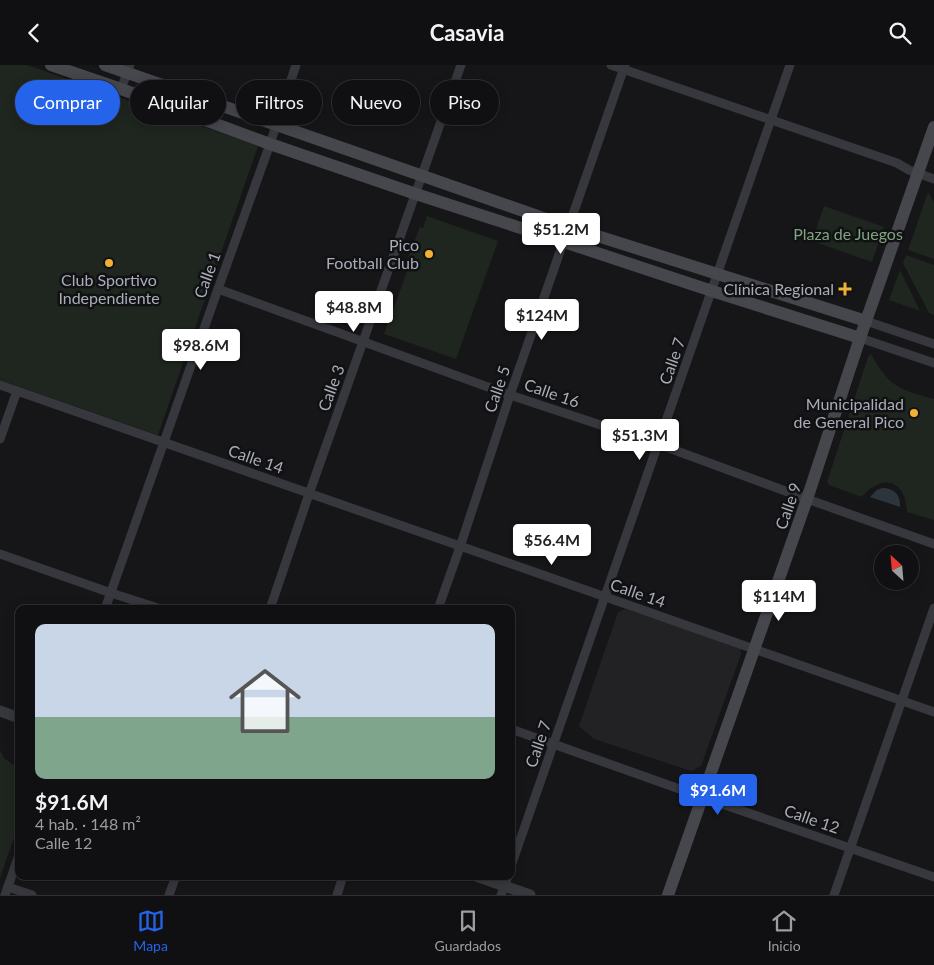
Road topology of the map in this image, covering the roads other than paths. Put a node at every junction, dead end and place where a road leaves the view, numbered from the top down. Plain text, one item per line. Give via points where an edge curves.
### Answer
1 (51, 65) edge
2 (105, 65) edge
3 (296, 65) edge
4 (462, 65) edge
5 (611, 65) edge
6 (790, 65) edge
7 (624, 67) edge
8 (129, 69) edge
9 (291, 80) edge
10 (121, 89) junction
11 (236, 110) edge
12 (771, 120) junction
13 (276, 125) joint
14 (934, 127) edge
15 (270, 144) junction
16 (918, 173) junction
17 (423, 176) junction
18 (934, 179) edge
19 (416, 194) junction
20 (569, 227) junction
21 (564, 242) junction
22 (718, 274) junction
23 (218, 289) junction
24 (712, 291) junction
25 (866, 321) junction
26 (860, 338) junction
27 (364, 341) junction
28 (934, 345) edge
29 (934, 363) edge
30 (0, 385) edge
31 (16, 391) junction
32 (510, 395) junction
33 (0, 439) edge
34 (163, 443) junction
35 (658, 444) junction
36 (309, 494) junction
37 (808, 499) junction
38 (934, 544) edge
39 (460, 547) junction
40 (0, 555) edge
41 (110, 593) junction
42 (605, 597) junction
43 (106, 605) edge
44 (148, 605) edge
45 (271, 605) edge
46 (439, 605) edge
47 (934, 609) edge
48 (754, 649) junction
49 (902, 701) junction
50 (0, 711) edge
51 (934, 712) edge
52 (15, 717) edge
53 (515, 730) edge
54 (554, 744) junction
55 (702, 797) junction
56 (850, 848) junction
57 (515, 855) edge
58 (15, 866) edge
59 (934, 877) edge
60 (175, 880) edge
61 (342, 880) edge
62 (487, 880) edge
63 (504, 886) edge
64 (6, 891) edge
65 (32, 895) edge
66 (169, 895) edge
67 (337, 895) edge
68 (530, 895) edge
69 (668, 895) edge
70 (834, 895) edge

1 - 10 main road
2 - 8 main road
3 - 9 street, Calle 1
4 - 17 street, Calle 3
5 - 7 street
6 - 12 street, Calle 7
7 - 12 street
7 - 20 street, Calle 5
8 - 10 street
8 - 11 main road
10 - 15 main road
12 - 16 street
12 - 22 street, Calle 7
13 - 15 street, Calle 1
13 - 17 main road
14 - 16 main road, Calle 9
15 - 19 main road
15 - 23 street, Calle 1
16 - 18 street
16 - 25 main road, Calle 9
17 - 19 street, Calle 3
17 - 20 main road
19 - 21 main road
19 - 27 street, Calle 3
20 - 21 street, Calle 5
20 - 22 main road
21 - 24 main road
21 - 32 street, Calle 5
22 - 24 street, Calle 7
22 - 25 main road
23 - 27 street, Calle 16
23 - 34 street, Calle 1
24 - 26 main road
24 - 35 street, Calle 7
25 - 26 main road, Calle 9
25 - 28 street
26 - 29 street
26 - 37 main road, Calle 9
27 - 32 street, Calle 16
27 - 36 street, Calle 3
30 - 31 street, Calle 14
31 - 33 street
31 - 34 street, Calle 14
32 - 35 street, Calle 16
32 - 39 street, Calle 5
34 - 36 street, Calle 14
34 - 41 street, Calle 1
35 - 37 street, Calle 16
35 - 42 street, Calle 7
36 - 39 street, Calle 14
36 - 45 street, Calle 3
37 - 38 street, Calle 16
37 - 48 main road, Calle 9
39 - 42 street, Calle 14
39 - 46 street, Calle 5
40 - 41 street
41 - 43 street, Calle 1
41 - 44 street
42 - 48 street, Calle 14
42 - 54 street, Calle 7
47 - 49 street
48 - 49 street, Calle 14
48 - 55 main road, Calle 9
49 - 51 street, Calle 14
49 - 56 street
50 - 52 street
53 - 54 street, Calle 12
54 - 55 street, Calle 12
54 - 57 street, Calle 7
55 - 56 street, Calle 12
55 - 69 main road, Calle 9
56 - 59 street, Calle 12
56 - 70 street
58 - 64 street
60 - 66 street
61 - 67 street
62 - 63 street
63 - 68 street
64 - 65 street

